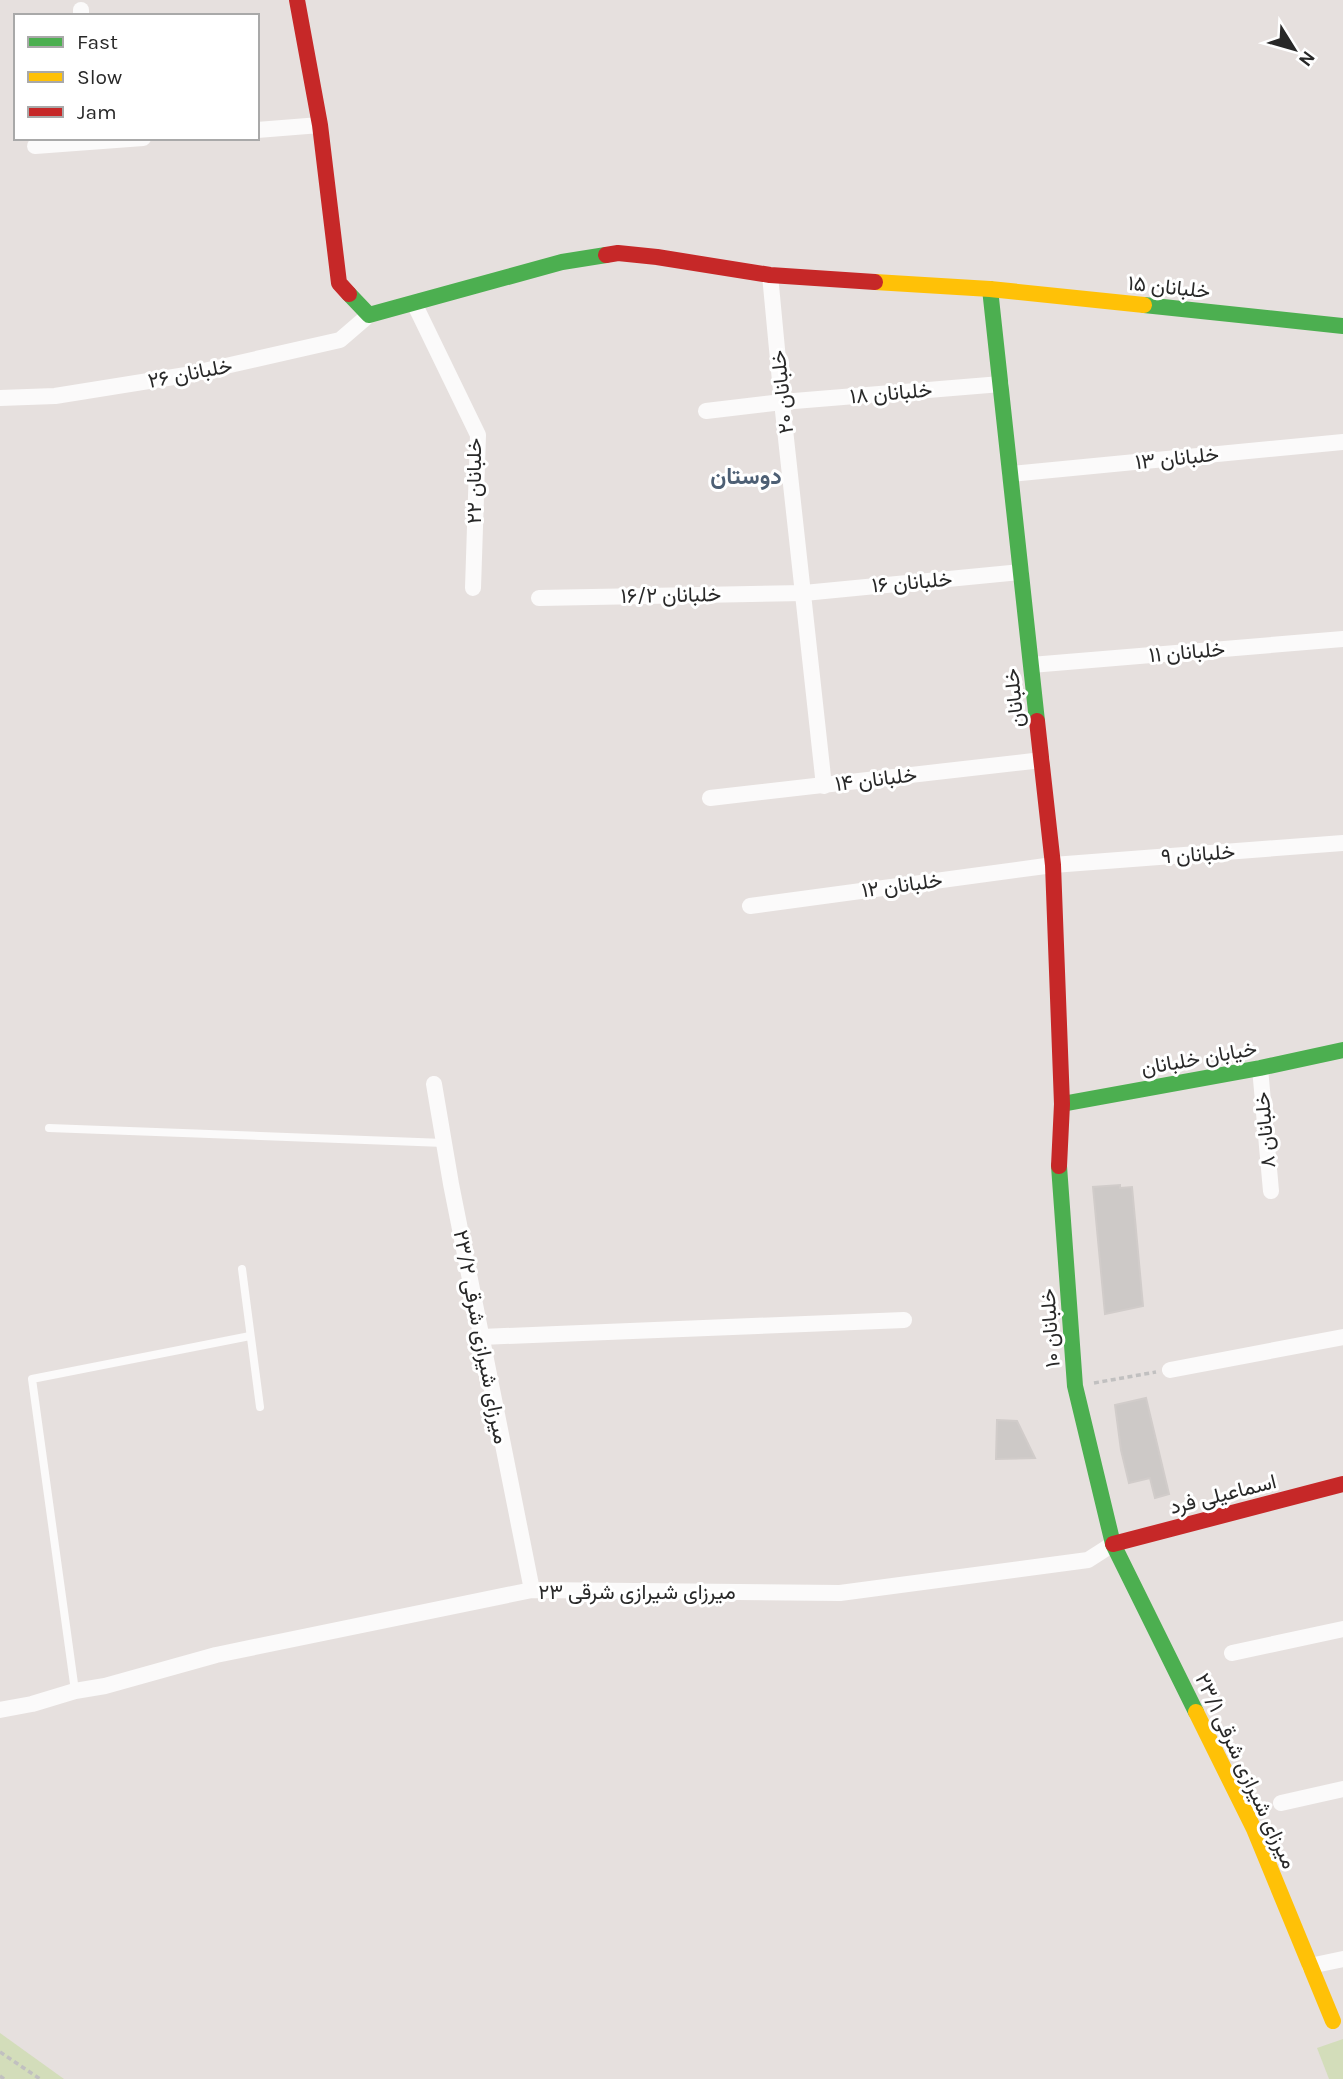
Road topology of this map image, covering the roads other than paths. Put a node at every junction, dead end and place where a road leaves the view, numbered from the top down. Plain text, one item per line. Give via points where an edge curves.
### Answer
1 (298, 0) edge
2 (320, 125) junction
3 (259, 130) edge
4 (92, 140) edge
5 (35, 146) dead end
6 (770, 275) junction
7 (990, 289) junction
8 (414, 303) junction
9 (369, 314) junction
10 (1343, 326) edge
11 (1001, 384) junction
12 (0, 398) edge
13 (782, 402) junction
14 (706, 411) dead end
15 (1343, 442) edge
16 (1010, 474) junction
17 (1021, 572) junction
18 (473, 588) dead end
19 (804, 593) junction
20 (539, 598) dead end
21 (1343, 639) edge
22 (1031, 665) junction
23 (1042, 760) junction
24 (824, 786) junction
25 (710, 798) dead end
26 (1343, 844) edge
27 (1053, 865) junction
28 (750, 906) dead end
29 (1343, 1050) edge
30 (1260, 1068) junction
31 (434, 1084) dead end
32 (1062, 1104) junction
33 (49, 1128) dead end
34 (444, 1143) junction
35 (1271, 1191) dead end
36 (242, 1269) dead end
37 (904, 1320) dead end
38 (250, 1336) junction
39 (481, 1337) junction
40 (1343, 1338) edge
41 (1170, 1370) road end
42 (260, 1407) dead end
43 (1343, 1484) edge
44 (1113, 1544) junction
45 (532, 1590) junction
46 (1343, 1629) edge
47 (1232, 1653) dead end
48 (75, 1691) junction
49 (0, 1710) edge
50 (1343, 1789) edge
51 (1281, 1803) dead end
52 (1343, 1959) edge
53 (1310, 1966) junction
54 (1333, 2021) dead end

1 - 2 street
2 - 3 street
2 - 9 street via 339,283
4 - 5 street
6 - 7 street, ۱۵ خلبانان
6 - 8 street, ۱۵ خلبانان via 618,253 562,262
6 - 13 street, ۲۰ خلبانان
7 - 10 street, ۱۵ خلبانان
7 - 11 street, خلبانان
8 - 9 street, ۱۵ خلبانان
8 - 18 street, ۲۲ خلبانان via 478,435
9 - 12 street, ۲۶ خلبانان via 340,340 186,375 55,396
11 - 13 street, ۱۸ خلبانان
11 - 16 street, خلبانان
13 - 14 street, ۱۸ خلبانان
13 - 19 street, ۲۰ خلبانان
15 - 16 street, ۱۳ خلبانان
16 - 17 street, خلبانان
17 - 19 street, ۱۶ خلبانان
17 - 22 street, خلبانان
19 - 20 street, ۱۶/۲ خلبانان
19 - 24 street, ۲۰ خلبانان
21 - 22 street, ۱۱ خلبانان
22 - 23 street, خلبانان
23 - 24 street, ۱۴ خلبانان
23 - 27 street, خلبانان
24 - 25 street, ۱۴ خلبانان
26 - 27 street, ۹ خلبانان
27 - 28 street, ۱۲ خلبانان
27 - 32 street, خلبانان
29 - 30 street, خیابان خلبانان
30 - 32 street, خیابان خلبانان
30 - 35 street, ۸ خلبانان
31 - 34 street, ۲۳/۲ میرزای شیرازی شرقی
32 - 44 street, ۱۰ خلبانان via 1058,1157 1075,1386
33 - 34 lane
34 - 39 street, ۲۳/۲ میرزای شیرازی شرقی
36 - 38 lane
37 - 39 street
38 - 42 lane
38 - 48 lane via 32,1379
39 - 45 street, ۲۳/۲ میرزای شیرازی شرقی
40 - 41 street
43 - 44 street, اسماعیلی فرد
44 - 45 street, ۲۳ میرزای شیرازی شرقی via 1088,1560 841,1593
44 - 53 street, ۲۳/۱ میرزای شیرازی شرقی via 1254,1829
45 - 48 street, ۲۳ میرزای شیرازی شرقی via 216,1655
46 - 47 street
48 - 49 street, ۲۳ میرزای شیرازی شرقی
50 - 51 street
52 - 53 street
53 - 54 street, ۲۳/۱ میرزای شیرازی شرقی

